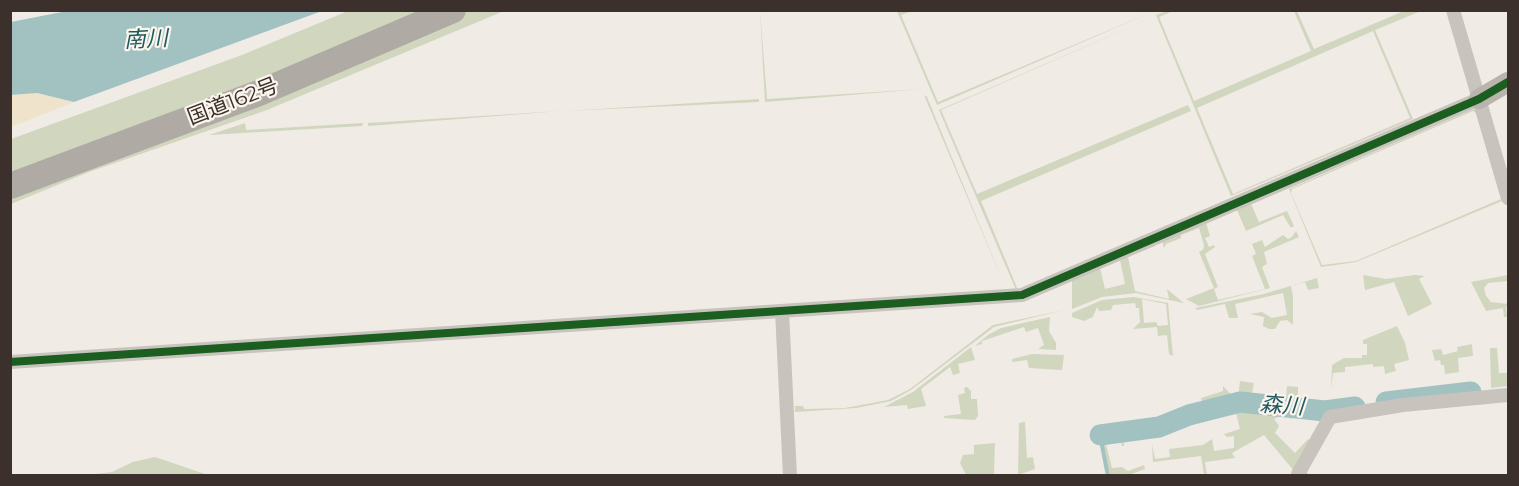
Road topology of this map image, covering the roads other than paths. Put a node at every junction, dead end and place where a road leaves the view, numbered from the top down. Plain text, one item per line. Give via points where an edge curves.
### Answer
1 (453, 10) edge
2 (1453, 10) edge
3 (1509, 82) edge
4 (1479, 99) junction
5 (10, 186) edge
6 (1509, 198) edge
7 (782, 311) junction
8 (10, 362) edge
9 (1509, 395) edge
10 (790, 476) edge
11 (1301, 476) edge

1 - 5 highway, 国道162号 via 259,93
2 - 4 street
3 - 4 street
4 - 6 street
4 - 7 street via 1022,296
7 - 8 street
7 - 10 street
9 - 11 street via 1487,393 1330,417 1298,474

